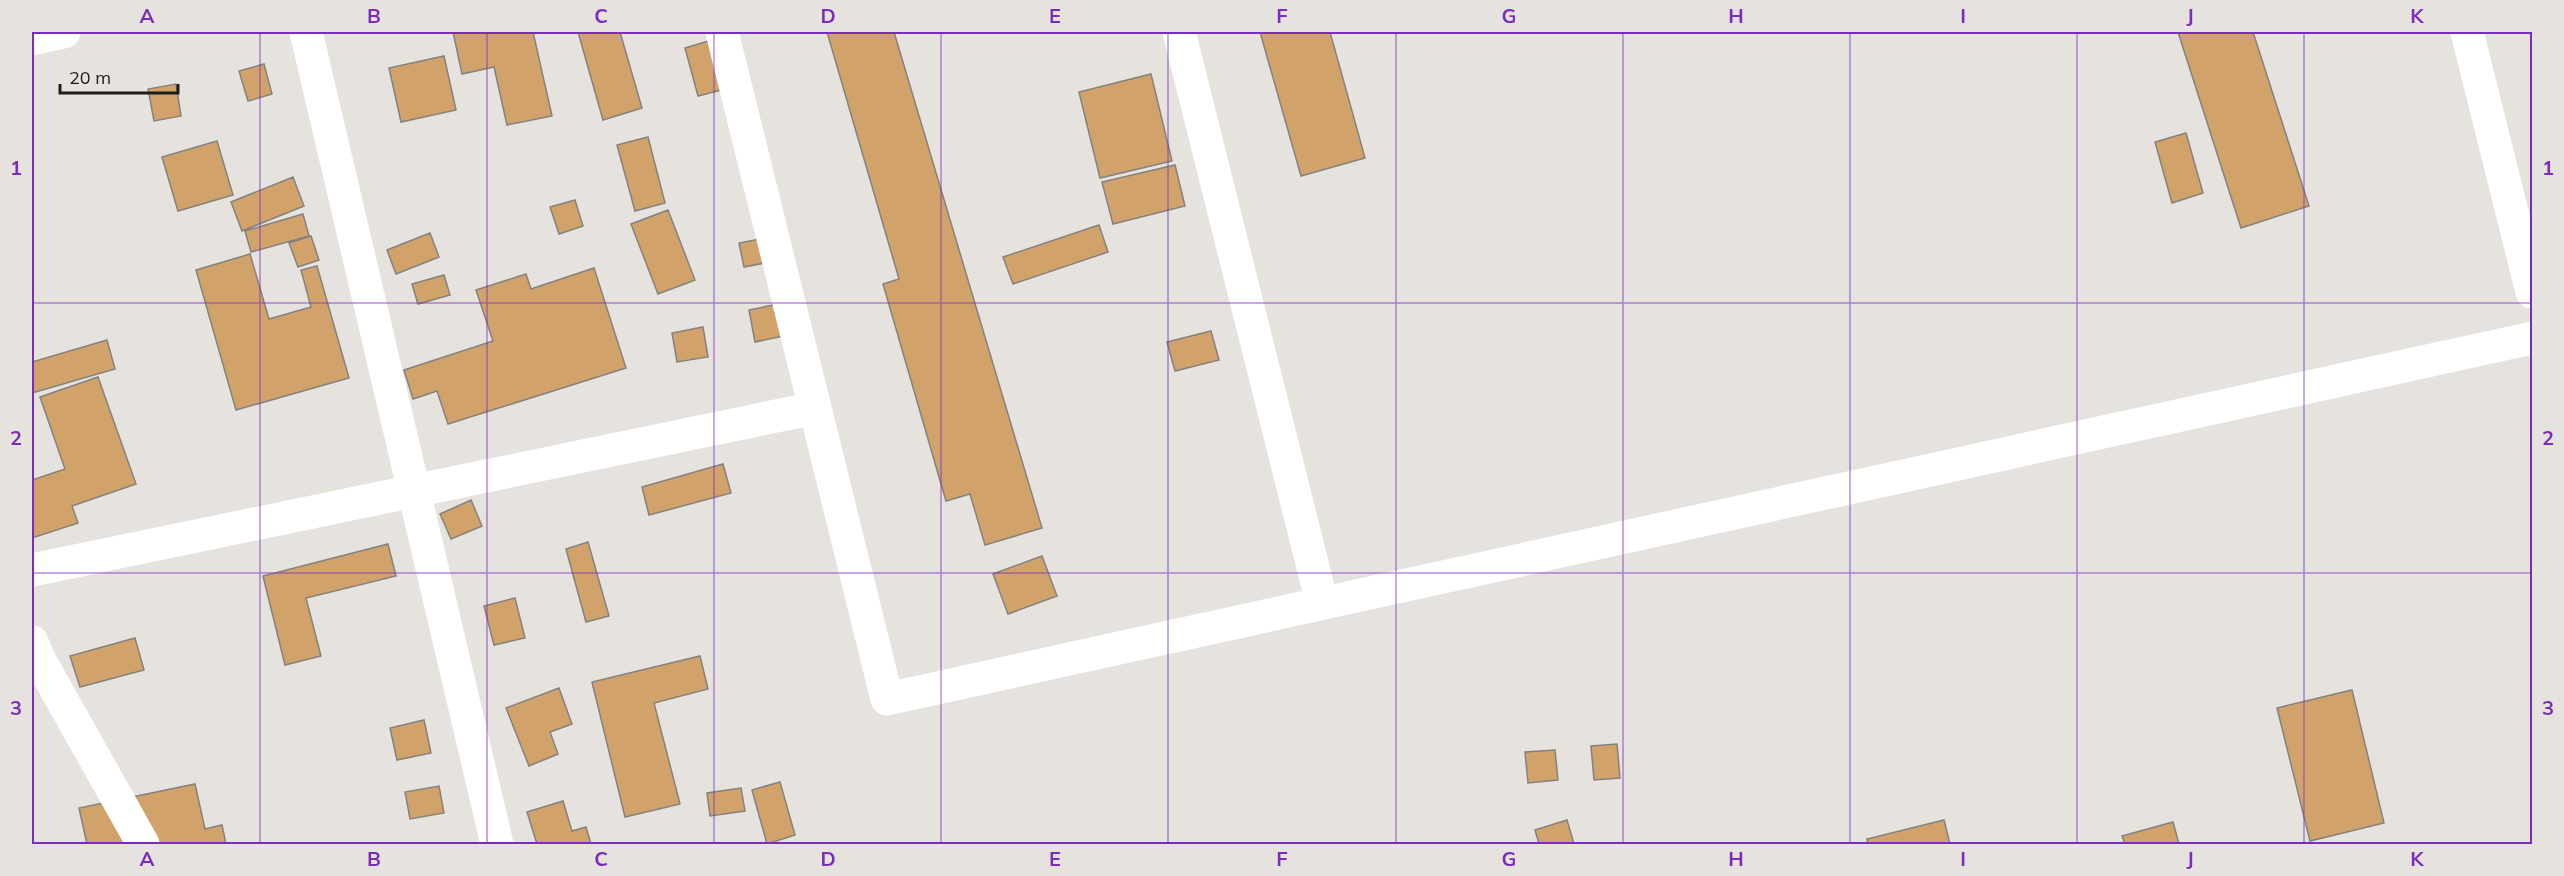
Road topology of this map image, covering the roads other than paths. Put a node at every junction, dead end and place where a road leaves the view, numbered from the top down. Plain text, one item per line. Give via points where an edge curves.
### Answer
1 (64, 32) edge
2 (306, 32) edge
3 (722, 32) edge
4 (1179, 32) edge
5 (2467, 32) edge
6 (32, 39) edge
7 (2532, 292) edge
8 (2532, 338) edge
9 (815, 408) junction
10 (414, 491) junction
11 (32, 570) edge
12 (1323, 603) junction
13 (32, 642) edge
14 (143, 844) edge
15 (497, 844) edge

1 - 6 street
2 - 10 street
3 - 9 street
4 - 12 street
5 - 7 street
8 - 12 street
9 - 10 street
9 - 12 street via 887,699
10 - 11 street
10 - 15 street
13 - 14 street

